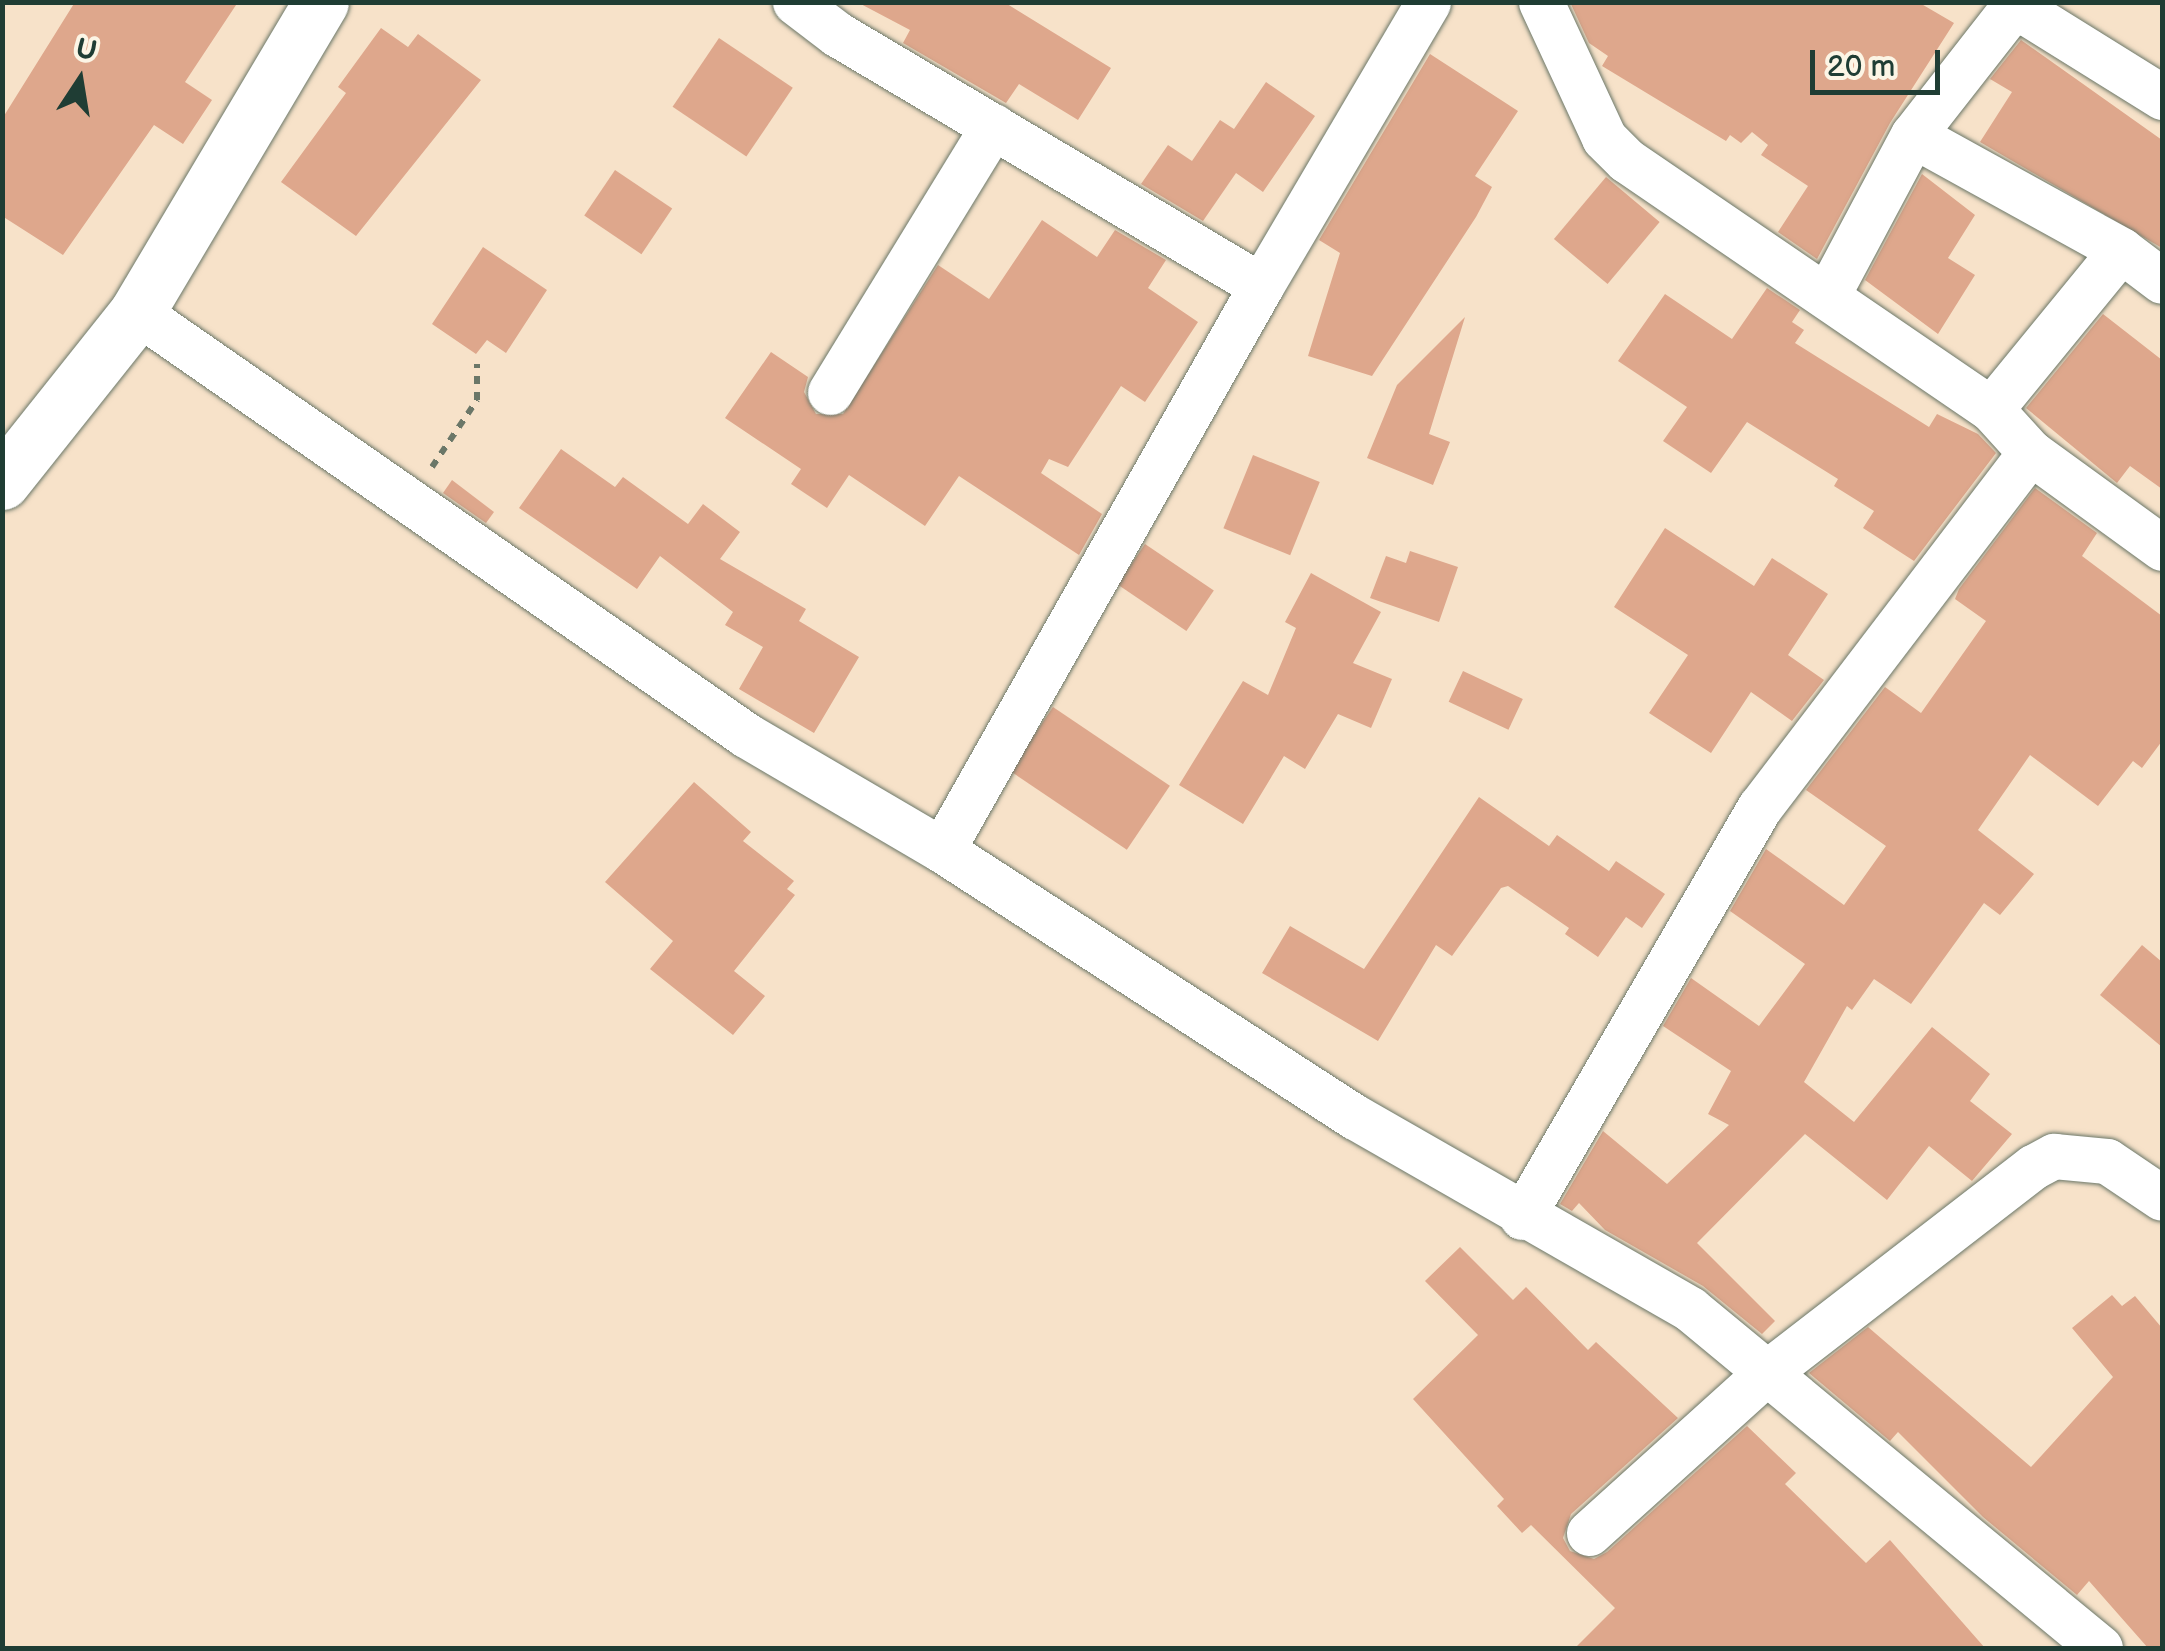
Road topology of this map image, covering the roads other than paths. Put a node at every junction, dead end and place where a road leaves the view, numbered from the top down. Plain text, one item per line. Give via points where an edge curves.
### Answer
1 (321, 2) edge
2 (795, 2) edge
3 (1428, 2) edge
4 (1541, 2) edge
5 (849, 18) edge
6 (2162, 97) edge
7 (992, 126) junction
8 (1913, 134) junction
9 (2121, 250) junction
10 (2162, 281) edge
11 (1262, 286) junction
12 (1828, 294) junction
13 (136, 312) junction
14 (830, 392) dead end
15 (1991, 408) junction
16 (2030, 452) junction
17 (2, 482) edge
18 (2162, 548) edge
19 (942, 850) junction
20 (2162, 1198) edge
21 (1522, 1217) junction
22 (1765, 1374) junction
23 (1589, 1533) dead end
24 (2100, 1648) edge

1 - 13 street
2 - 5 street
3 - 11 street
4 - 12 street via 1604,138 1626,160
5 - 7 street
6 - 8 street via 2027,13 2010,11
7 - 11 street
7 - 14 street
8 - 9 street
8 - 12 street
9 - 10 street
9 - 15 street
11 - 19 street
12 - 15 street
13 - 17 street
13 - 19 street via 746,735
15 - 16 street
16 - 18 street
16 - 21 street via 1760,807
19 - 21 street
20 - 22 street via 2108,1160 2054,1156
21 - 22 street via 1690,1309
22 - 23 street
22 - 24 street

